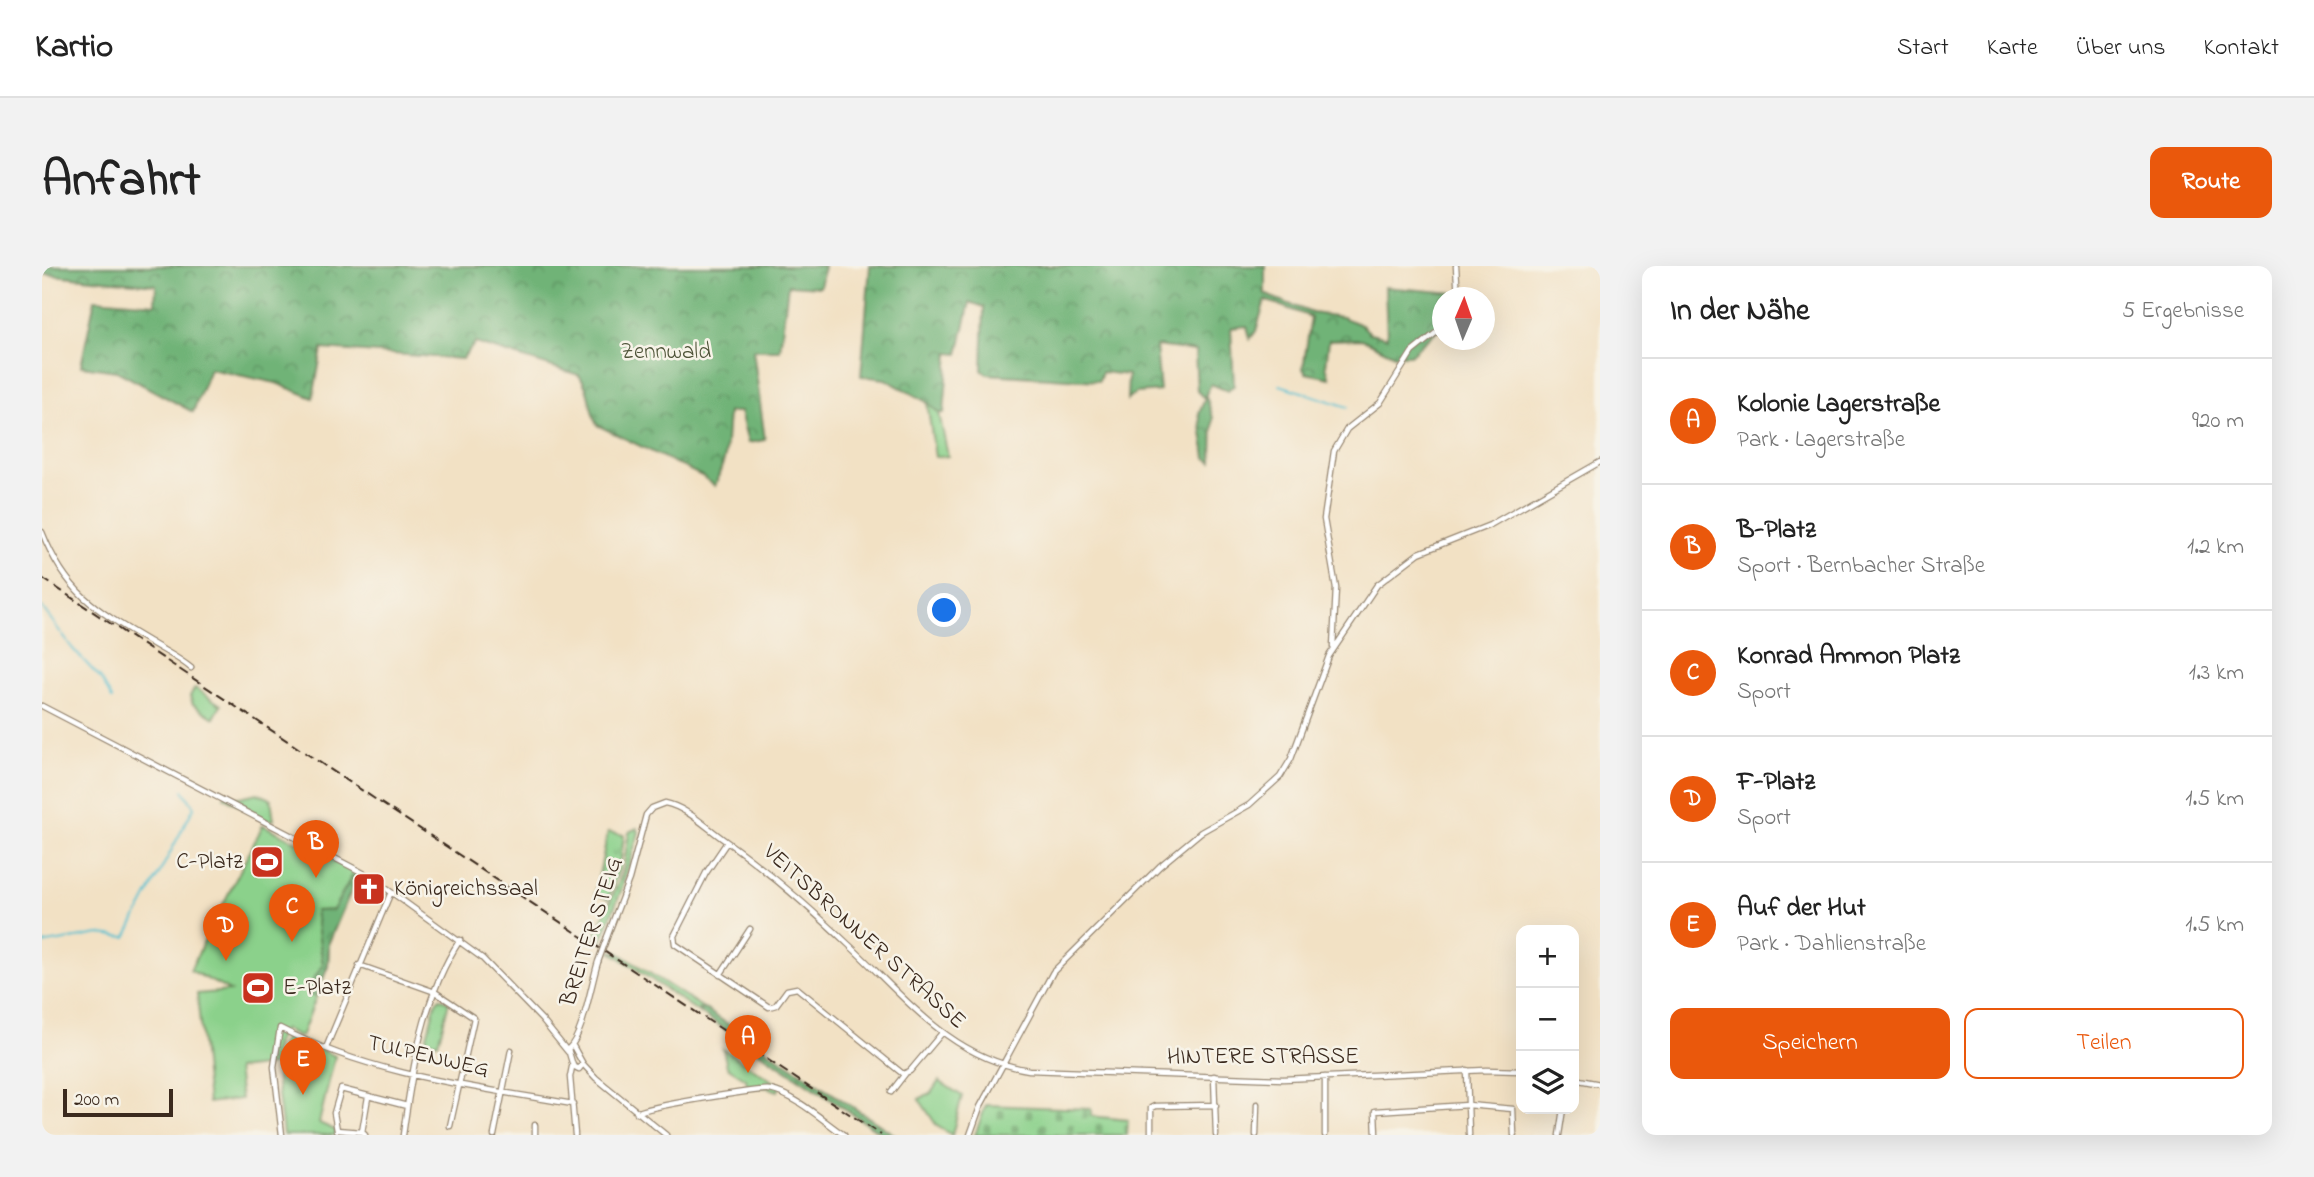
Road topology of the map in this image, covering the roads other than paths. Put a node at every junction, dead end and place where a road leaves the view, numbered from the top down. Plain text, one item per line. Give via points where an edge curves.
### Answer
1 (1455, 266) edge
2 (1457, 287) edge
3 (1432, 337) edge
4 (1600, 463) edge
5 (42, 531) edge
6 (1334, 648) junction
7 (191, 668) dead end
8 (42, 706) edge
9 (643, 828) joint
10 (727, 842) junction
11 (391, 892) junction
12 (750, 929) dead end
13 (460, 940) junction
14 (359, 965) junction
15 (720, 975) junction
16 (435, 992) junction
17 (942, 1033) junction
18 (326, 1048) junction
19 (572, 1048) junction
20 (511, 1050) dead end
21 (1004, 1065) junction
22 (578, 1067) junction
23 (1467, 1070) junction
24 (1516, 1071) edge
25 (414, 1074) junction
26 (905, 1074) junction
27 (1214, 1076) junction
28 (1325, 1077) junction
29 (1579, 1080) edge
30 (460, 1084) junction
31 (1600, 1084) edge
32 (502, 1092) junction
33 (891, 1092) dead end
34 (368, 1097) junction
35 (573, 1104) junction
36 (1256, 1104) dead end
37 (1216, 1105) junction
38 (1468, 1105) junction
39 (407, 1106) junction
40 (637, 1113) junction
41 (1562, 1114) edge
42 (535, 1125) dead end
43 (450, 1126) dead end
44 (836, 1129) junction
45 (363, 1133) edge
46 (282, 1135) edge
47 (403, 1135) edge
48 (494, 1135) edge
49 (535, 1135) edge
50 (575, 1135) edge
51 (666, 1135) edge
52 (832, 1135) edge
53 (844, 1135) edge
54 (971, 1135) edge
55 (1151, 1135) edge
56 (1157, 1135) edge
57 (1216, 1135) edge
58 (1256, 1135) edge
59 (1325, 1135) edge
60 (1376, 1135) edge
61 (1469, 1135) edge
62 (1514, 1135) edge
63 (1559, 1135) edge

1 - 2 street
3 - 6 street via 1412,352 1380,403 1340,437 1331,458 1324,519 1336,588
4 - 6 street via 1490,525 1404,562 1377,586
5 - 7 street via 77,594
6 - 21 street via 1280,777 1249,805 1201,832 1160,866 1053,972
8 - 11 street via 346,864
9 - 10 street, VEITSBRONNER STRASSE via 649,811 665,803
9 - 19 street, BREITER STEIG, bridge
10 - 15 street via 673,940
10 - 17 street, VEITSBRONNER STRASSE via 823,920
11 - 13 street
11 - 14 street
12 - 15 street
13 - 16 street
13 - 19 street via 506,981 558,1040
14 - 16 street
14 - 18 street
15 - 26 street via 769,1007 787,990 797,988
16 - 25 street
16 - 30 street via 461,1007 475,1022
17 - 21 street, VEITSBRONNER STRASSE via 978,1056
17 - 26 street
18 - 25 street, TULPENWEG
18 - 46 street, TULPENWEG via 280,1028 274,1067
19 - 22 street
19 - 22 street
20 - 32 street
21 - 27 street, HINTERE STRASSE via 1029,1070
21 - 54 street via 979,1107
22 - 35 street via 572,1084
22 - 40 street
23 - 24 street, HINTERE STRASSE
23 - 28 street, HINTERE STRASSE
23 - 38 street
25 - 30 street, TULPENWEG
25 - 39 street
26 - 33 street
27 - 28 street, HINTERE STRASSE
27 - 37 street
28 - 59 street
29 - 31 street
30 - 32 street, TULPENWEG
30 - 43 street
32 - 35 street, TULPENWEG
32 - 48 street
34 - 39 street
34 - 45 street
34 - 45 street via 341,1089 334,1113 337,1130
35 - 50 street
36 - 58 street
37 - 55 street via 1151,1108
37 - 57 street
38 - 60 street via 1375,1111
38 - 61 street
38 - 62 street via 1513,1110
39 - 47 street
40 - 44 street via 669,1102 771,1090
40 - 51 street
41 - 63 street
42 - 49 street
44 - 52 street
44 - 53 street
55 - 56 street

